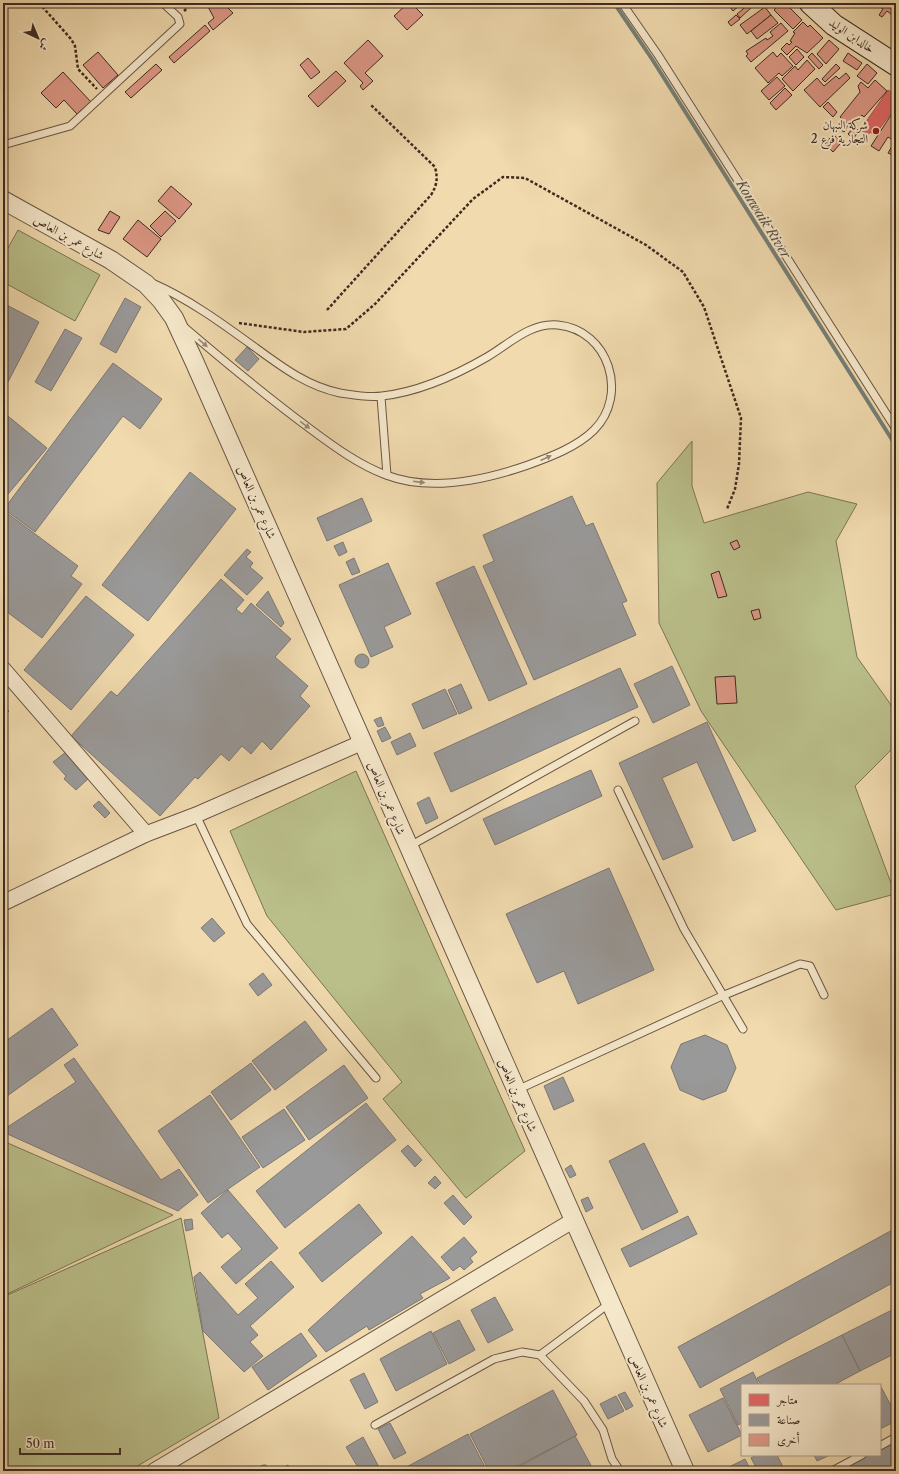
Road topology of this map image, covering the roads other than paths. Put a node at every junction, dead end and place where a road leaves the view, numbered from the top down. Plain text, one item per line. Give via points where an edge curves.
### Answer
1 (163, 3) edge
2 (622, 3) edge
3 (810, 3) edge
4 (896, 65) edge
5 (3, 145) edge
6 (3, 200) edge
7 (137, 278) junction
8 (174, 318) junction
9 (381, 397) junction
10 (896, 429) edge
11 (387, 475) junction
12 (3, 670) edge
13 (635, 721) dead end
14 (363, 742) junction
15 (618, 790) dead end
16 (196, 815) junction
17 (146, 834) junction
18 (408, 848) junction
19 (3, 903) edge
20 (824, 995) dead end
21 (722, 996) junction
22 (743, 1029) dead end
23 (376, 1078) dead end
24 (517, 1090) junction
25 (574, 1220) junction
26 (610, 1303) junction
27 (540, 1355) junction
28 (375, 1426) dead end
29 (896, 1437) edge
30 (881, 1445) edge
31 (860, 1456) edge
32 (154, 1471) edge
33 (620, 1471) edge
34 (685, 1471) edge
35 (832, 1471) edge

1 - 5 lane via 178,17 180,24 70,126
2 - 10 lane via 658,55
3 - 4 main road, خالدابن الوليد via 834,25
6 - 7 street, شارع عمر بن العاص via 111,260
7 - 8 street, شارع عمر بن العاص via 154,292
7 - 9 lane via 178,295 305,381 340,393
8 -> 11 lane via 295,418 354,459
8 - 14 street, شارع عمر بن العاص
9 - 11 lane
11 -> 9 lane via 426,483 448,482 493,475 537,462 578,442 594,430 608,409 612,385 607,361 593,341 572,328 548,324 529,330 486,358 453,374 418,388
12 - 17 street
13 - 18 lane
14 - 16 street
14 - 18 street, شارع عمر بن العاص
15 - 21 lane via 684,930
16 - 17 street
16 - 23 lane via 247,924
17 - 19 street
18 - 24 street, شارع عمر بن العاص
20 - 21 lane via 813,970 805,964 800,964
21 - 22 lane
21 - 24 lane
24 - 25 street, شارع عمر بن العاص
25 - 26 street, شارع عمر بن العاص
25 - 32 street
26 - 27 lane
26 - 34 street, شارع عمر بن العاص
27 - 28 lane via 522,1352 494,1359
27 - 33 lane via 584,1402 603,1430 612,1459
29 - 30 lane
31 - 35 lane

